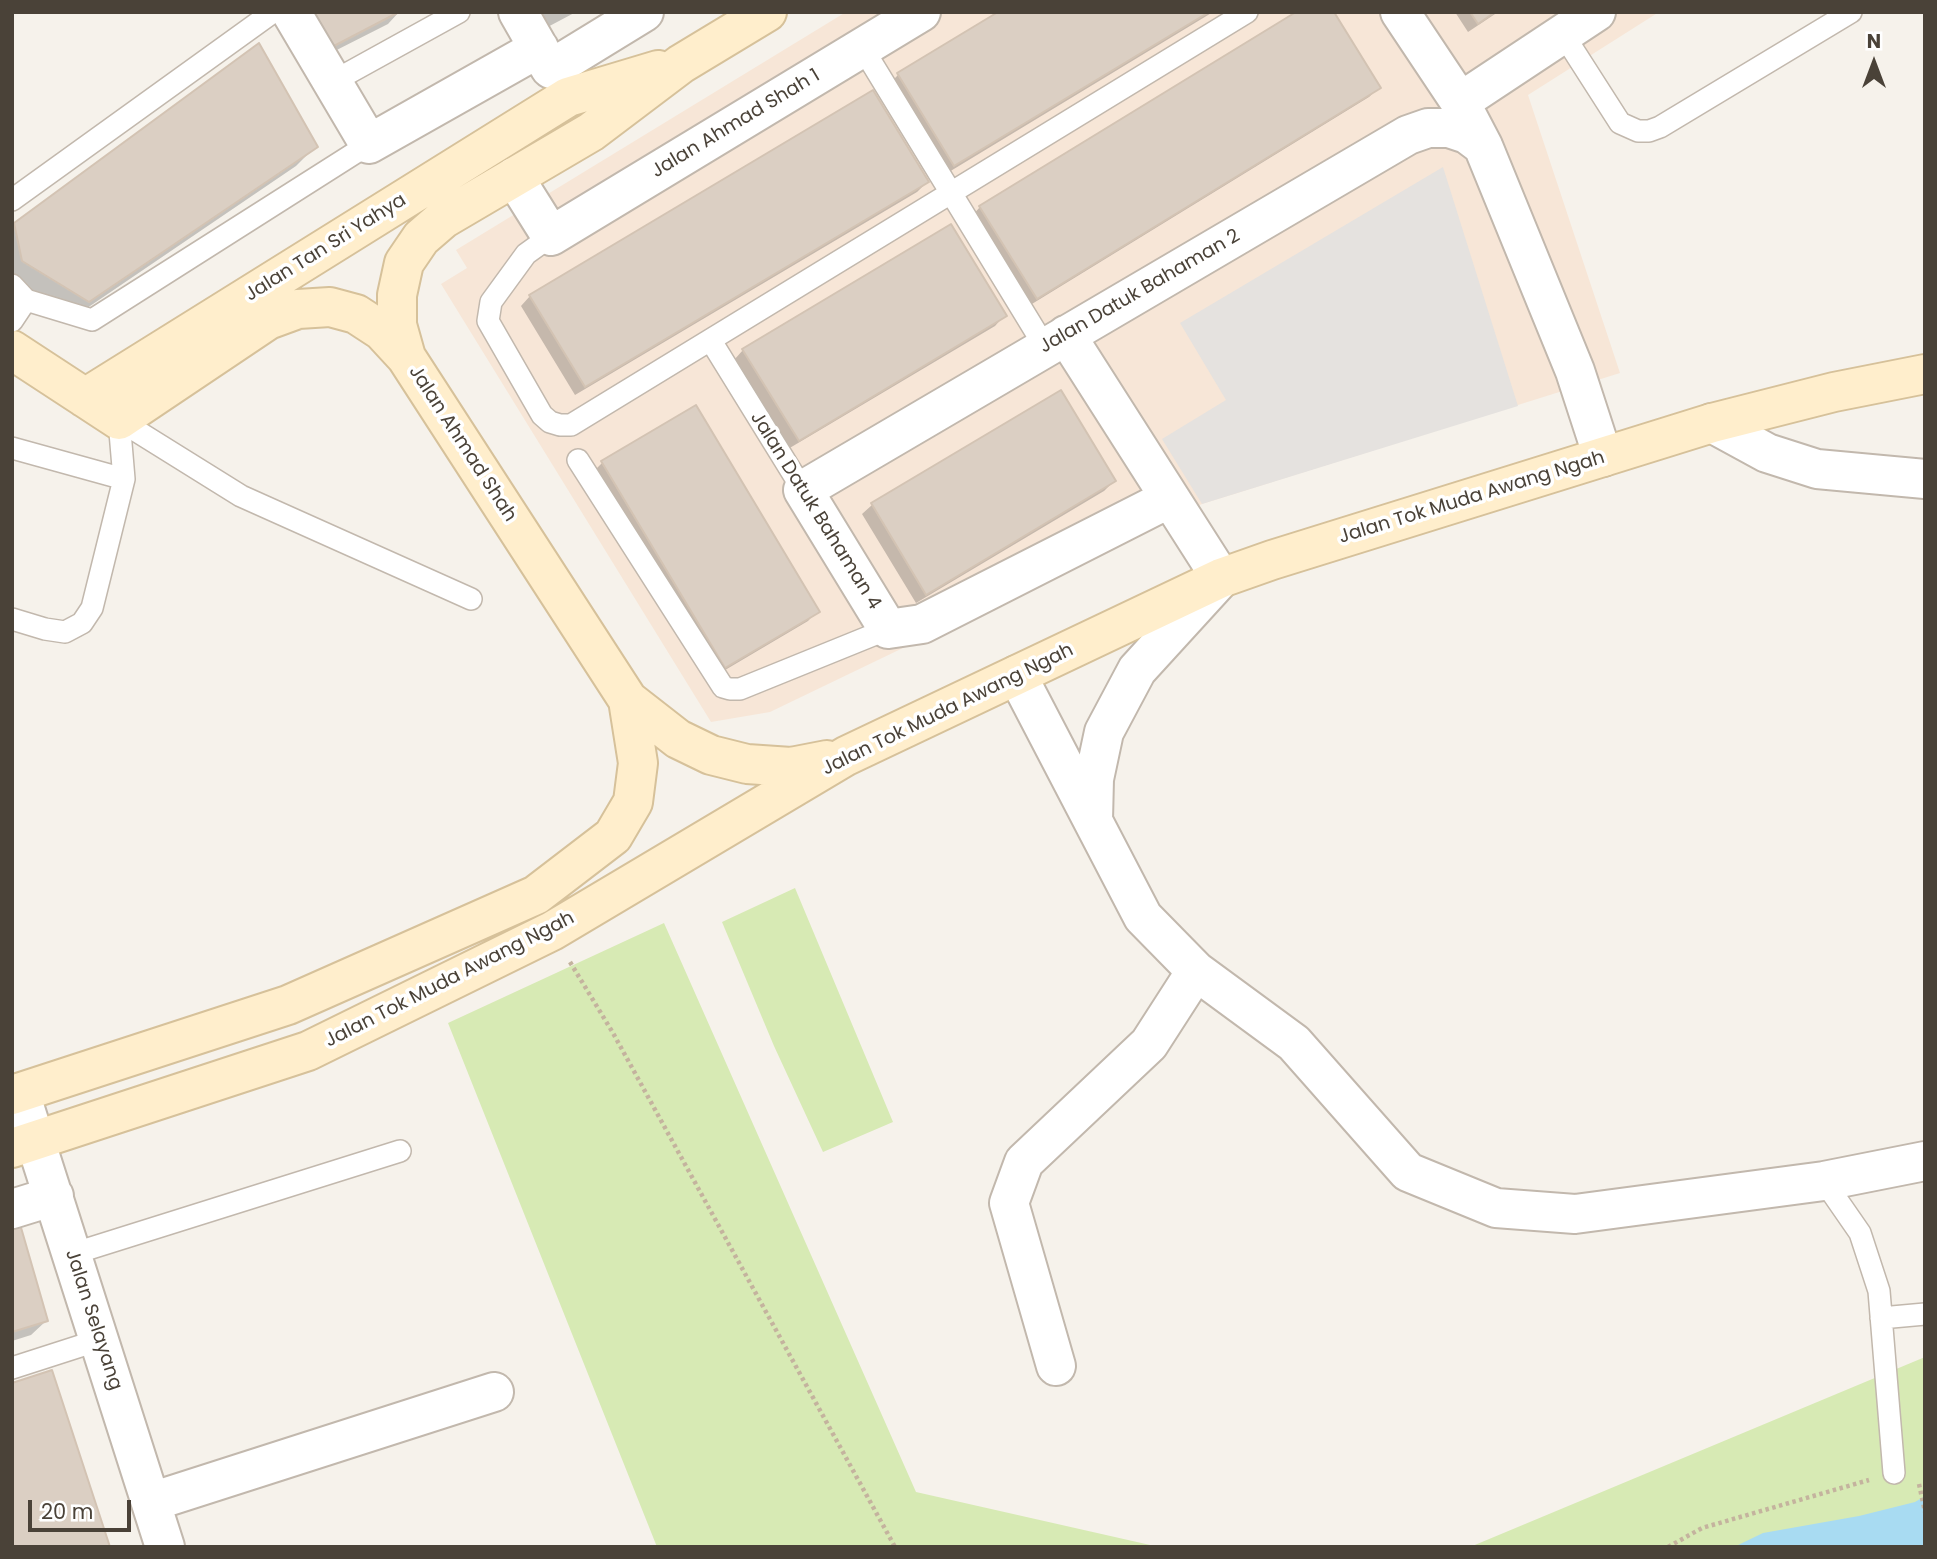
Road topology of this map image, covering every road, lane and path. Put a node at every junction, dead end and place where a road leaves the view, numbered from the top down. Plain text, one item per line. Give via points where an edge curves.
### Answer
1 (273, 12) edge
2 (291, 12) edge
3 (459, 12) edge
4 (518, 12) edge
5 (644, 12) edge
6 (767, 12) edge
7 (921, 12) edge
8 (1247, 12) edge
9 (1400, 12) edge
10 (1596, 12) edge
11 (1850, 12) edge
12 (1563, 34) junction
13 (862, 47) junction
14 (681, 64) junction
15 (552, 71) junction
16 (334, 81) junction
17 (1460, 102) junction
18 (369, 144) junction
19 (1483, 146) junction
20 (514, 177) junction
21 (951, 193) junction
22 (12, 200) edge
23 (551, 236) junction
24 (19, 293) edge
25 (12, 321) edge
26 (711, 341) junction
27 (1056, 341) junction
28 (12, 350) edge
29 (406, 357) junction
30 (1925, 374) edge
31 (85, 398) junction
32 (119, 420) junction
33 (1712, 423) junction
34 (12, 449) edge
35 (1603, 457) junction
36 (578, 460) dead end
37 (124, 479) junction
38 (1925, 479) edge
39 (803, 490) junction
40 (1170, 498) junction
41 (1221, 578) junction
42 (471, 599) dead end
43 (12, 619) edge
44 (888, 629) junction
45 (1017, 675) junction
46 (628, 700) junction
47 (846, 756) junction
48 (1093, 821) junction
49 (552, 931) junction
50 (1196, 971) junction
51 (15, 1091) edge
52 (24, 1144) edge
53 (400, 1151) dead end
54 (1925, 1161) edge
55 (1824, 1181) junction
56 (54, 1196) junction
57 (12, 1209) edge
58 (72, 1254) junction
59 (1925, 1314) edge
60 (1881, 1318) junction
61 (99, 1340) junction
62 (1056, 1366) dead end
63 (12, 1368) edge
64 (494, 1392) dead end
65 (1894, 1473) joint
66 (1919, 1484) dead end
67 (151, 1502) junction
68 (1925, 1511) edge
69 (165, 1547) edge
70 (895, 1547) edge
71 (1668, 1547) edge

1 - 22 lane
2 - 16 street
3 - 16 lane
4 - 15 street
5 - 15 street
6 - 14 main road, Jalan Ahmad Shah
7 - 13 street, Jalan Ahmad Shah 1
8 - 21 lane
9 - 17 street
10 - 12 street
11 - 12 lane via 1649,131 1620,123
12 - 17 street
13 - 21 lane
13 - 23 street, Jalan Ahmad Shah 1
14 - 15 main road, Jalan Ahmad Shah
14 - 20 main road, Jalan Ahmad Shah via 591,132
15 - 18 street
15 - 31 main road, Jalan Tan Sri Yahya
16 - 18 street
17 - 19 street
18 - 24 lane via 92,320
19 - 27 street, Jalan Datuk Bahaman 2 via 1449,128 1428,128 1408,135
19 - 35 street via 1575,371
20 - 23 street
20 - 29 main road, Jalan Ahmad Shah via 443,219 421,238 404,263 397,325
21 - 26 lane
21 - 27 lane
23 - 26 lane, Jalan Ahmad Shah 1 via 526,254 491,302 488,314 490,327 550,422 571,425 580,421
24 - 25 lane
26 - 39 lane, Jalan Datuk Bahaman 4
27 - 39 street, Jalan Datuk Bahaman 2
27 - 40 street
28 - 31 main road
29 - 32 main road, Jalan Tan Sri Yahya via 382,331 356,314 330,307 298,309 268,320
29 - 46 main road, Jalan Ahmad Shah
30 - 33 main road, Jalan Tok Muda Awang Ngah
31 - 32 main road
32 - 37 lane
32 - 42 lane via 241,496
33 - 35 main road, Jalan Tok Muda Awang Ngah
33 - 38 street via 1767,453 1817,469
34 - 37 lane
35 - 41 main road, Jalan Tok Muda Awang Ngah
36 - 44 lane via 723,687 740,689
37 - 43 lane via 92,608 82,623 65,632
39 - 44 street, Jalan Datuk Bahaman 4
40 - 41 street
40 - 44 street, Jalan Datuk Bahaman 4 via 922,624
41 - 45 main road, Jalan Tok Muda Awang Ngah
41 - 48 street via 1137,670 1104,733 1094,779
45 - 47 main road, Jalan Tok Muda Awang Ngah
45 - 48 street
46 - 47 main road, Jalan Ahmad Shah via 678,739 711,755 747,764 791,767
46 - 51 main road, Jalan Tok Muda Awang Ngah via 638,762 633,802 613,836 536,895 288,1005
47 - 49 main road, Jalan Tok Muda Awang Ngah
48 - 50 street via 1143,917
49 - 52 main road, Jalan Tok Muda Awang Ngah via 308,1051
49 - 70 path via 613,1033
50 - 55 street via 1294,1043 1408,1172 1496,1208 1575,1214
50 - 62 street via 1149,1044 1024,1162 1010,1203
51 - 52 street, Jalan Selayang
52 - 56 street, Jalan Selayang
53 - 58 lane
54 - 55 street
55 - 60 lane via 1860,1233 1879,1291
56 - 57 street
56 - 58 street, Jalan Selayang
58 - 61 street, Jalan Selayang
59 - 60 lane
60 - 65 lane
61 - 63 lane
61 - 67 street, Jalan Selayang
64 - 67 street
65 - 71 path via 1702,1528
66 - 68 path
67 - 69 street, Jalan Selayang

